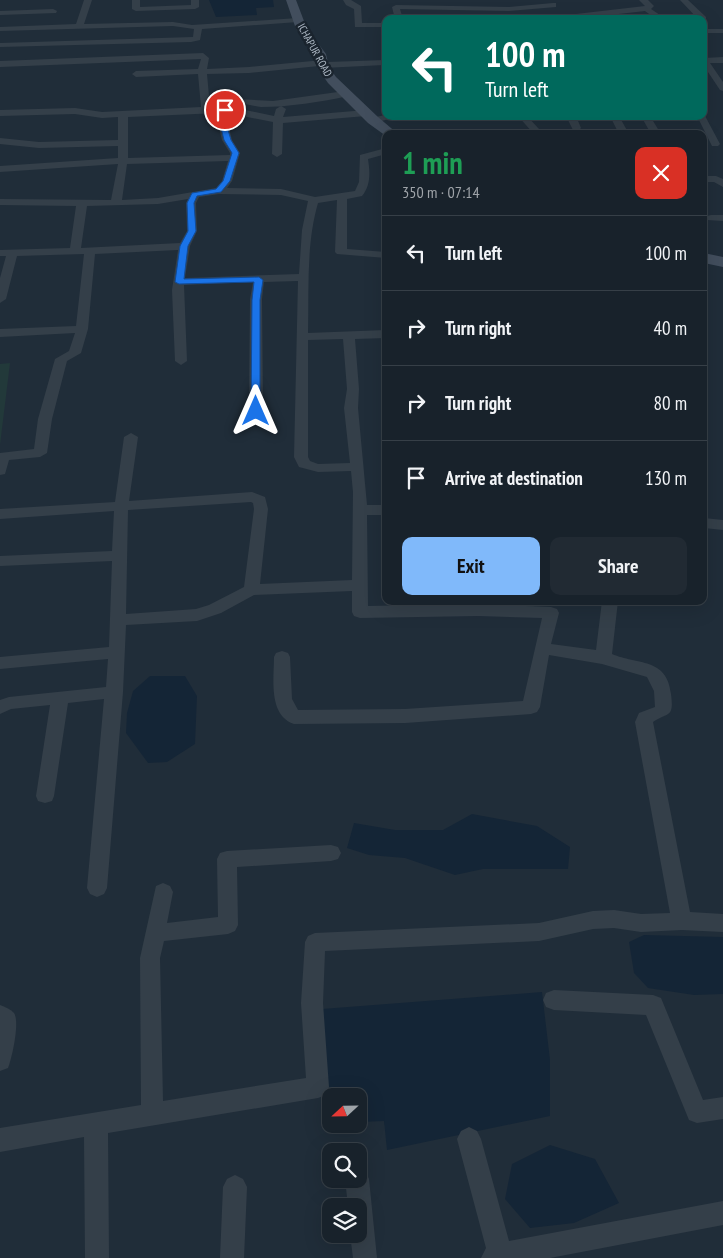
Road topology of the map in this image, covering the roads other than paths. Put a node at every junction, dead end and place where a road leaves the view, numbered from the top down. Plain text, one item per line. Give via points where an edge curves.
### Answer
1 (88, 0) edge
2 (136, 0) edge
3 (195, 0) edge
4 (291, 0) edge
5 (347, 0) edge
6 (643, 0) edge
7 (684, 0) edge
8 (551, 2) edge
9 (432, 3) edge
10 (468, 4) edge
11 (613, 6) dead end
12 (646, 9) junction
13 (53, 11) dead end
14 (621, 12) junction
15 (0, 13) edge
16 (398, 15) edge
17 (566, 15) edge
18 (595, 15) edge
19 (656, 15) edge
20 (699, 15) edge
21 (298, 20) junction
22 (134, 22) junction
23 (707, 22) edge
24 (382, 25) edge
25 (78, 26) junction
26 (198, 26) junction
27 (0, 28) edge
28 (719, 31) edge
29 (129, 41) junction
30 (0, 45) edge
31 (128, 58) junction
32 (707, 60) edge
33 (723, 60) edge
34 (382, 62) edge
35 (0, 64) edge
36 (323, 64) junction
37 (707, 64) edge
38 (202, 71) junction
39 (136, 74) dead end
40 (723, 88) edge
41 (345, 94) junction
42 (278, 103) junction
43 (206, 110) junction
44 (225, 110) junction
45 (0, 114) edge
46 (124, 114) junction
47 (370, 117) junction
48 (382, 117) edge
49 (278, 120) junction
50 (526, 120) edge
51 (573, 120) edge
52 (704, 120) edge
53 (576, 128) dead end
54 (387, 130) edge
55 (535, 130) edge
56 (0, 141) edge
57 (123, 143) junction
58 (719, 144) edge
59 (382, 152) edge
60 (277, 154) dead end
61 (233, 158) junction
62 (123, 161) junction
63 (0, 169) edge
64 (707, 179) edge
65 (723, 184) edge
66 (219, 191) junction
67 (195, 195) junction
68 (342, 198) junction
69 (314, 200) junction
70 (0, 203) edge
71 (82, 203) junction
72 (116, 203) junction
73 (712, 218) dead end
74 (723, 218) edge
75 (184, 246) junction
76 (90, 251) junction
77 (75, 252) junction
78 (6, 254) edge
79 (382, 255) edge
80 (707, 259) edge
81 (723, 262) edge
82 (304, 278) junction
83 (259, 280) junction
84 (179, 282) junction
85 (0, 299) edge
86 (82, 329) junction
87 (0, 333) edge
88 (382, 334) edge
89 (349, 336) junction
90 (302, 337) junction
91 (180, 361) dead end
92 (256, 411) dead end
93 (131, 437) dead end
94 (357, 467) junction
95 (0, 471) edge
96 (121, 507) junction
97 (360, 510) junction
98 (382, 510) edge
99 (0, 514) edge
100 (707, 523) edge
101 (723, 525) edge
102 (120, 556) junction
103 (0, 562) edge
104 (360, 585) junction
105 (251, 590) junction
106 (609, 605) edge
107 (477, 606) edge
108 (118, 620) junction
109 (542, 648) junction
110 (117, 652) junction
111 (282, 657) dead end
112 (604, 658) junction
113 (0, 663) edge
114 (114, 692) junction
115 (60, 698) junction
116 (0, 706) edge
117 (45, 796) dead end
118 (331, 853) dead end
119 (97, 888) dead end
120 (163, 892) dead end
121 (682, 921) junction
122 (723, 923) edge
123 (155, 933) junction
124 (554, 1000) dead end
125 (0, 1015) edge
126 (0, 1060) edge
127 (723, 1108) edge
128 (152, 1114) junction
129 (96, 1123) junction
130 (469, 1139) dead end
131 (0, 1140) edge
132 (235, 1187) dead end
133 (358, 1188) edge
134 (723, 1213) edge
135 (496, 1257) edge
136 (97, 1258) edge
137 (232, 1258) edge
138 (365, 1258) edge

1 - 25 street
2 - 3 street via 136,9 195,7
4 - 21 street, ICHAPUR ROAD
5 - 24 street via 358,8 358,25
6 - 12 street via 650,6
7 - 20 street
8 - 10 street via 509,9
8 - 17 street
9 - 10 street
9 - 16 street via 396,7
11 - 14 street
12 - 14 street
12 - 19 street
13 - 15 street
14 - 18 street
21 - 26 street
21 - 36 street, ICHAPUR ROAD
22 - 25 street
22 - 26 street
22 - 29 street
23 - 28 street
25 - 27 street
26 - 29 street via 195,40
29 - 30 street
29 - 31 street
31 - 35 street
31 - 38 street via 203,56
32 - 33 street
34 - 36 street
36 - 38 street
36 - 41 street, ICHAPUR ROAD
37 - 40 street
38 - 39 street
38 - 43 street
41 - 42 street
41 - 47 street, ICHAPUR ROAD
42 - 44 street via 232,102
42 - 49 street via 281,108
43 - 44 street
43 - 46 street
44 - 49 street
44 - 61 street via 221,116 227,140 235,153
45 - 46 street via 75,111
46 - 57 street
47 - 48 street
47 - 49 street
47 - 54 street, ICHAPUR ROAD
49 - 60 street
50 - 55 street
51 - 53 street
52 - 58 street
56 - 57 street via 54,146
57 - 62 street
59 - 68 street via 363,157 362,190
61 - 62 street
61 - 66 street via 226,181
62 - 63 street
62 - 72 street
64 - 65 street via 716,179
66 - 67 street
66 - 69 street via 289,193
67 - 72 street
67 - 75 street via 191,203 192,231
68 - 69 street
68 - 79 street via 341,252
69 - 82 street via 308,217
70 - 71 street
71 - 72 street
71 - 77 street
73 - 74 street
75 - 76 street
75 - 84 street
76 - 77 street
76 - 86 street
77 - 78 street
78 - 85 street
80 - 81 street
82 - 83 street
82 - 90 street
83 - 84 street
83 - 92 street via 256,300
84 - 91 street
86 - 87 street
86 - 95 street via 75,353 61,359 44,419 40,453 3,456
88 - 89 street
89 - 90 street
89 - 94 street
90 - 94 street via 301,457 304,464 318,468
93 - 96 street
94 - 97 street
96 - 99 street
96 - 102 street
96 - 105 street via 244,497 260,500
97 - 98 street
97 - 104 street
100 - 101 street
102 - 103 street
102 - 108 street
104 - 105 street
104 - 107 street via 360,612
105 - 108 street via 197,615
106 - 112 street
107 - 109 street via 551,613
108 - 110 street
109 - 111 street via 532,708 405,716 294,717 283,704
109 - 112 street
110 - 113 street
110 - 114 street
112 - 121 street via 651,670 658,678 664,708 662,712 645,718 644,722
114 - 115 street
114 - 119 street
115 - 116 street
115 - 117 street
118 - 123 street via 228,858 228,926
120 - 123 street
121 - 122 street
121 - 128 street via 593,920 539,932 315,942 312,1004 318,1087
123 - 128 street via 150,958
124 - 127 street via 653,1005 697,1112
125 - 126 street via 6,1020
128 - 129 street
129 - 131 street
129 - 136 street
130 - 135 street
132 - 137 street
133 - 138 street
134 - 135 street

